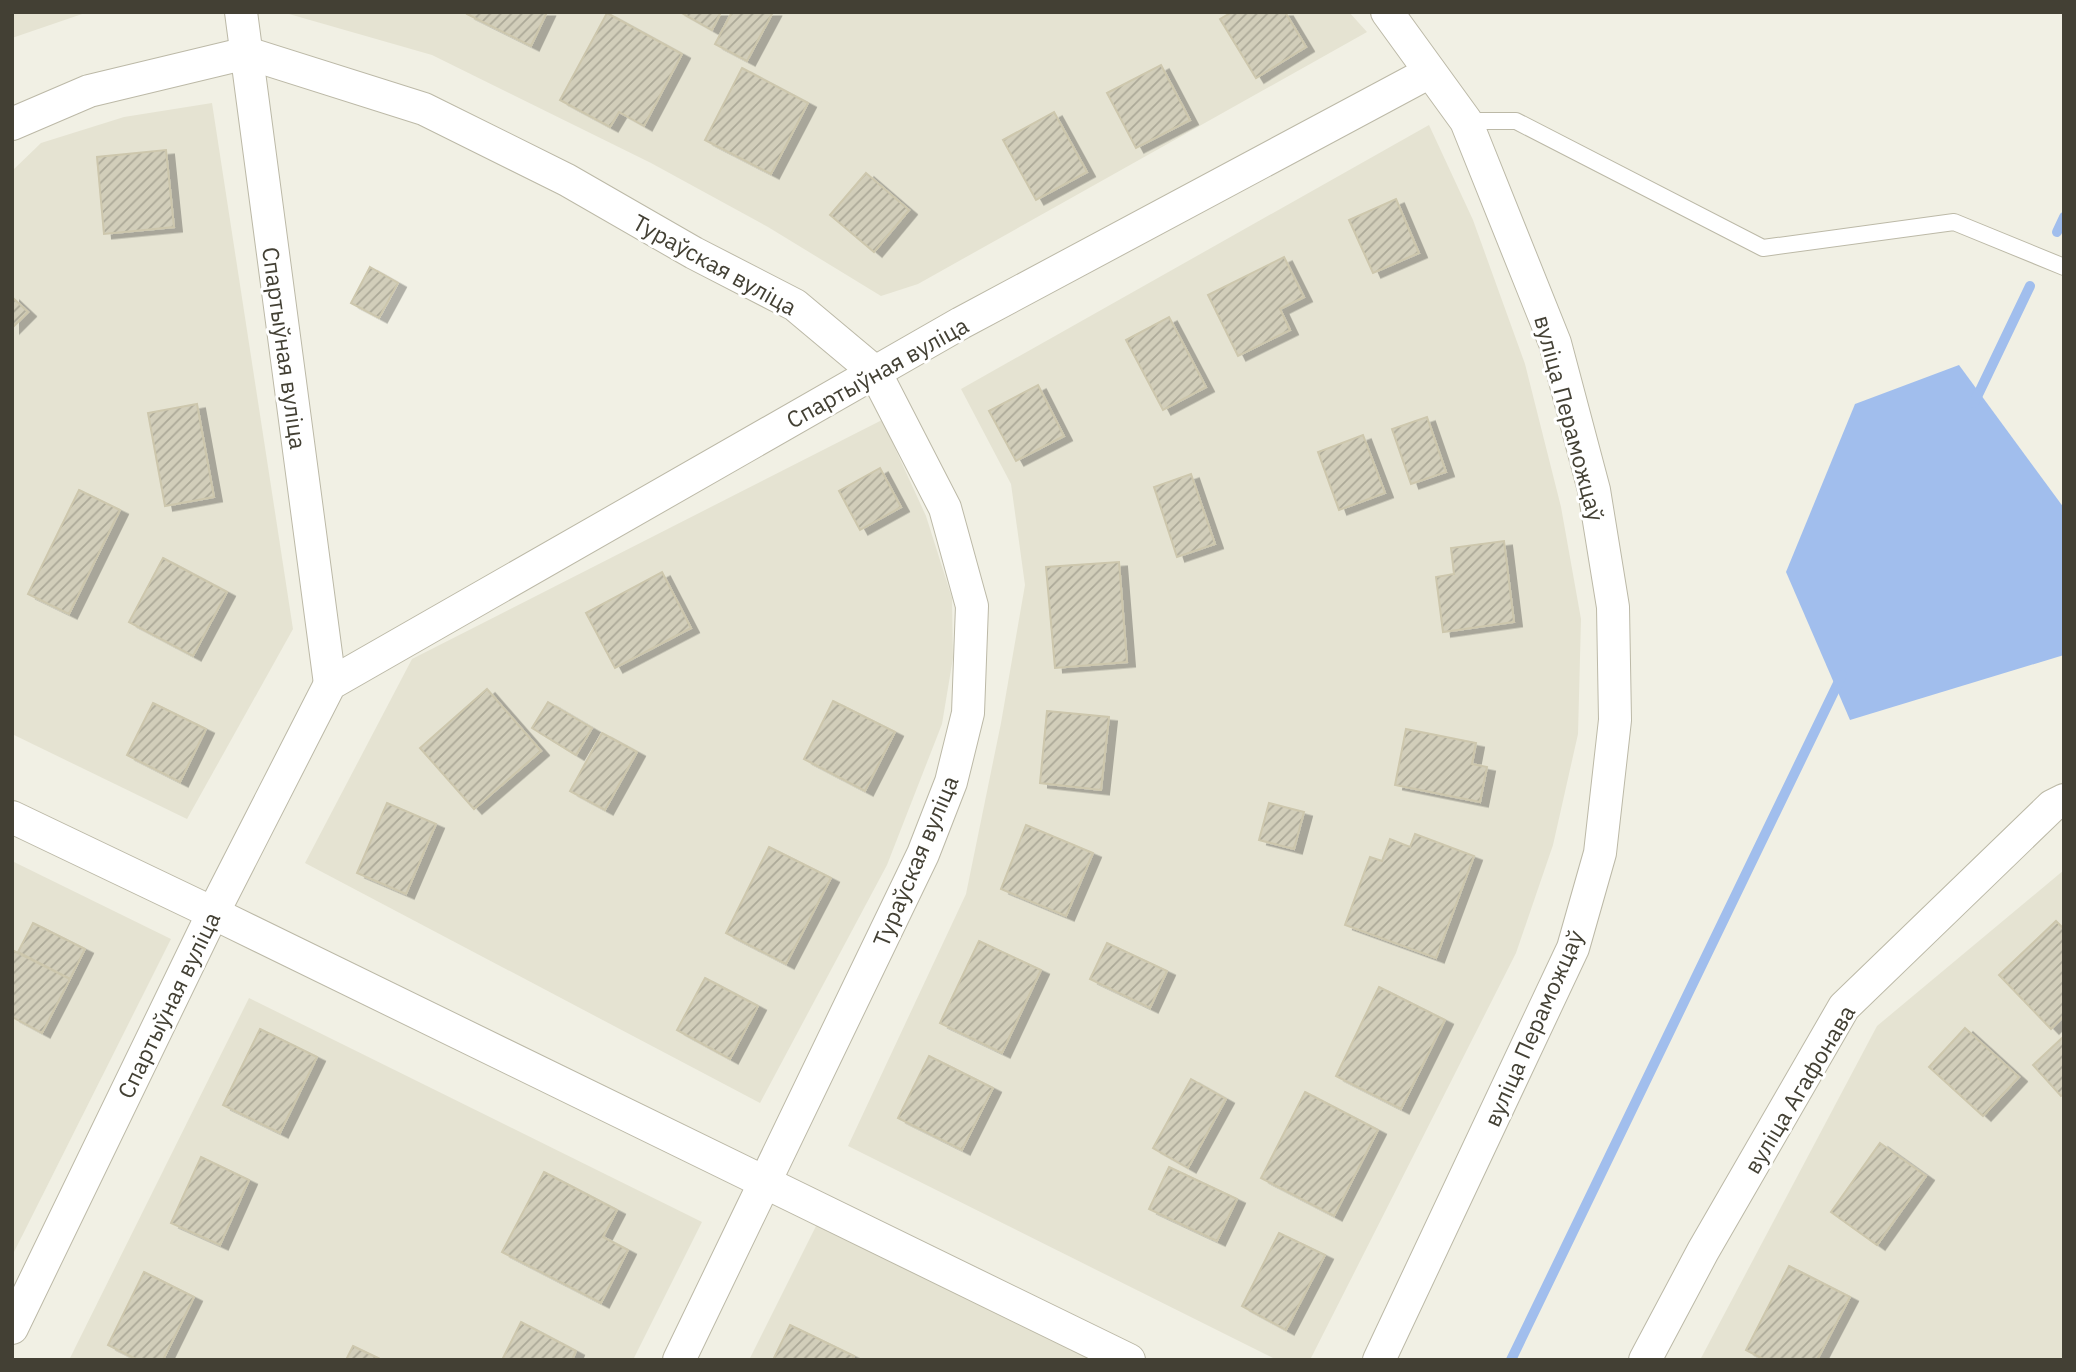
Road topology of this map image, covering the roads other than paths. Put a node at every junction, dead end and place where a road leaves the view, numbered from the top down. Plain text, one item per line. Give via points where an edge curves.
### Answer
1 (240, 12) edge
2 (1387, 12) edge
3 (247, 53) junction
4 (1430, 72) junction
5 (1466, 121) junction
6 (12, 124) edge
7 (2064, 267) edge
8 (875, 372) junction
9 (330, 684) junction
10 (2064, 800) edge
11 (12, 817) edge
12 (212, 913) junction
13 (763, 1183) junction
14 (12, 1328) edge
15 (679, 1360) edge
16 (1129, 1360) edge
17 (1379, 1360) edge
18 (1645, 1360) edge

1 - 3 street, Спартыўная вуліца
2 - 4 street, вуліца Пераможцаў
3 - 6 street via 89,91
3 - 8 street, Тураўская вуліца via 424,109 567,180 795,305
3 - 9 street, Спартыўная вуліца
4 - 5 street, вуліца Пераможцаў
4 - 8 street, Спартыўная вуліца
5 - 7 lane via 1516,121 1763,248 1954,222
5 - 17 street, вуліца Пераможцаў via 1555,344 1594,490 1613,607 1615,720 1600,853 1573,948
8 - 9 street, Спартыўная вуліца
8 - 13 street, Тураўская вуліца via 944,508 972,606 968,713 951,782 923,854
9 - 12 street, Спартыўная вуліца
10 - 18 street, вуліца Агафонава via 2052,806 1844,1007
11 - 12 street
12 - 13 street
12 - 14 street, Спартыўная вуліца
13 - 15 street, Тураўская вуліца
13 - 16 street

